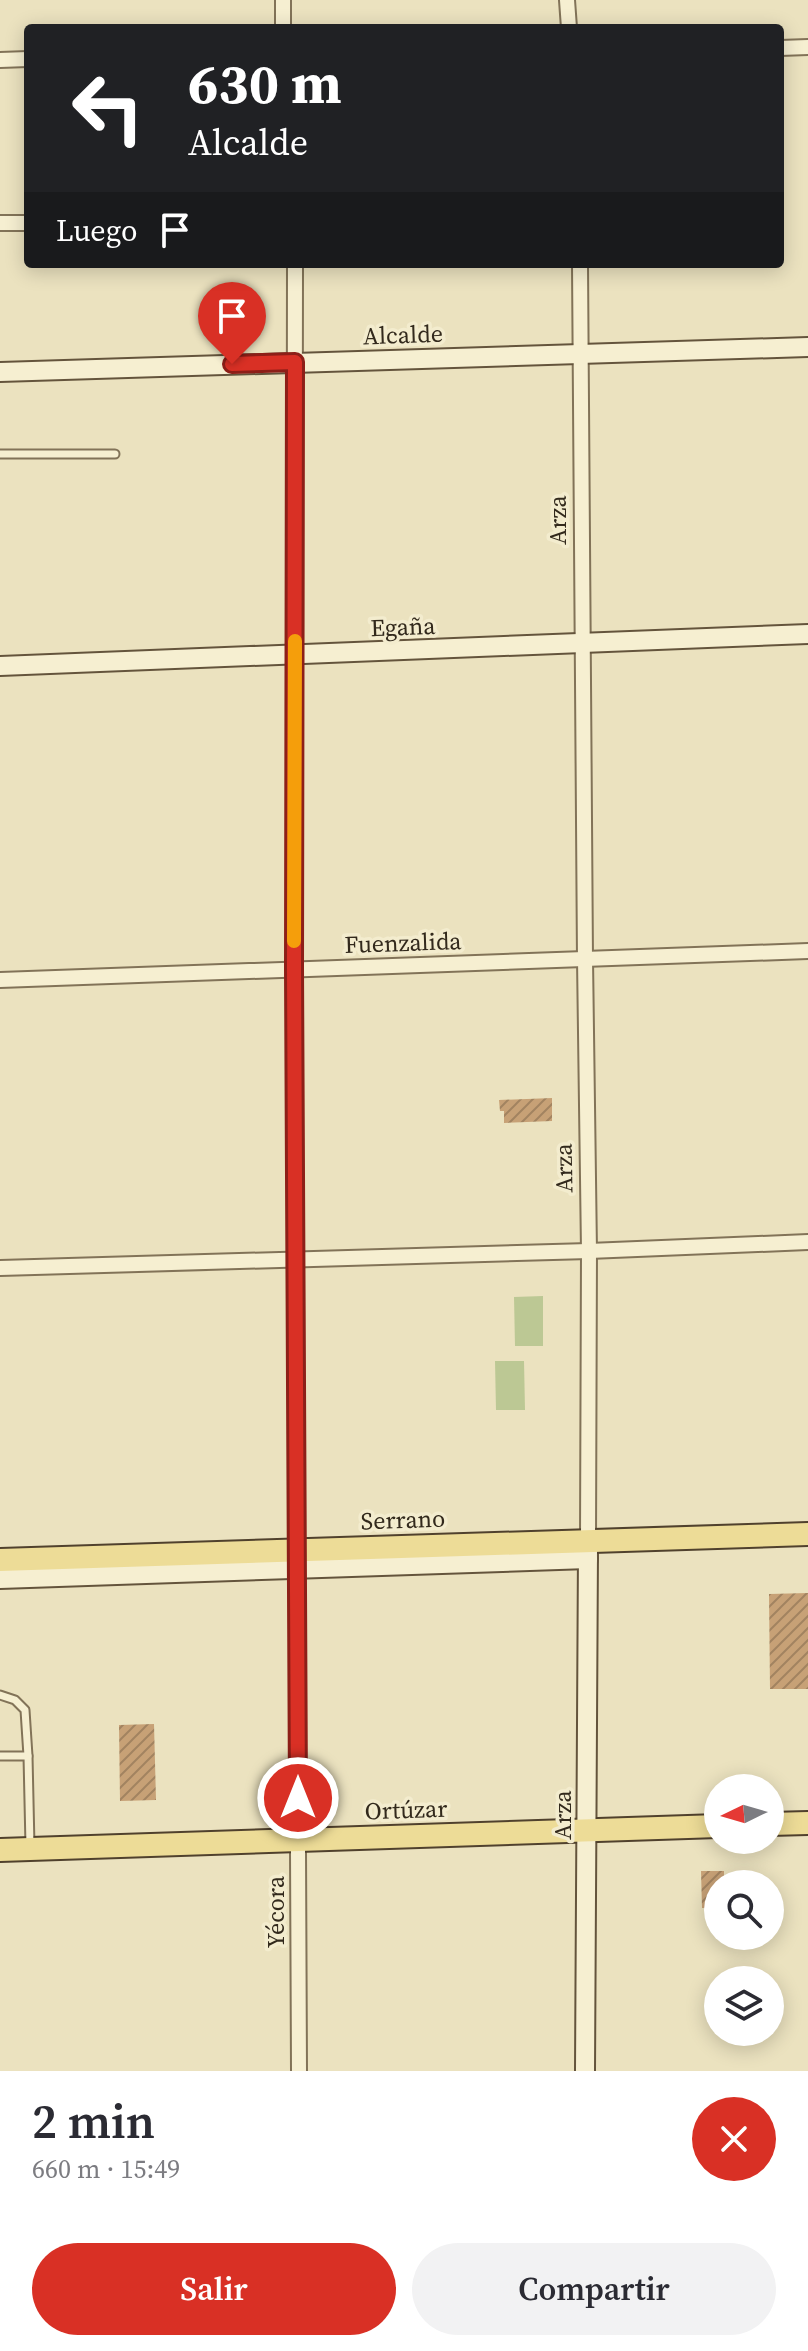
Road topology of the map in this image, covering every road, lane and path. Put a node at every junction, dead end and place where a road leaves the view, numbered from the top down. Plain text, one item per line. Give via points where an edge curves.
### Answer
1 (283, 0) edge
2 (567, 0) edge
3 (283, 24) edge
4 (569, 24) edge
5 (808, 47) edge
6 (784, 48) edge
7 (24, 59) edge
8 (0, 60) edge
9 (0, 223) edge
10 (24, 223) edge
11 (295, 268) edge
12 (580, 268) edge
13 (808, 347) edge
14 (581, 354) junction
15 (295, 362) junction
16 (0, 372) edge
17 (0, 454) edge
18 (115, 454) dead end
19 (808, 634) edge
20 (583, 644) junction
21 (295, 655) junction
22 (0, 666) edge
23 (808, 951) edge
24 (585, 959) junction
25 (294, 968) junction
26 (0, 980) edge
27 (808, 1242) edge
28 (589, 1251) junction
29 (297, 1258) junction
30 (0, 1268) edge
31 (808, 1534) edge
32 (588, 1550) junction
33 (0, 1560) edge
34 (297, 1560) junction
35 (0, 1579) edge
36 (0, 1695) edge
37 (0, 1756) edge
38 (28, 1756) junction
39 (808, 1823) edge
40 (784, 1824) edge
41 (704, 1826) edge
42 (587, 1830) junction
43 (298, 1840) junction
44 (30, 1849) junction
45 (0, 1850) edge
46 (299, 2071) edge
47 (585, 2071) edge

1 - 3 street
2 - 4 street
5 - 6 street
7 - 8 street
9 - 10 street
11 - 15 street, Yécora
12 - 14 street, Arza
13 - 14 street, Alcalde
14 - 15 street, Alcalde
14 - 20 street, Arza
15 - 16 street, Alcalde
15 - 21 street, Yécora
17 - 18 lane
19 - 20 street, Egaña
20 - 21 street, Egaña
20 - 24 street, Arza
21 - 22 street, Egaña
21 - 25 street, Yécora
23 - 24 street, Fuenzalida
24 - 25 street, Fuenzalida
24 - 28 street, Arza
25 - 26 street, Fuenzalida
25 - 29 street, Yécora
27 - 28 street
28 - 29 street
28 - 32 street, Arza
29 - 30 street
29 - 34 street, Yécora
31 - 32 main road, Serrano
32 - 34 main road, Serrano
32 - 42 street, Arza
33 - 34 main road, Serrano
34 - 35 street, Serrano
34 - 43 street, Yécora
36 - 38 lane via 25,1710
37 - 38 lane
38 - 44 lane
39 - 40 main road
41 - 42 main road, Ortúzar
42 - 43 main road, Ortúzar
42 - 47 street, Arza
43 - 44 main road, Ortúzar
43 - 46 street, Yécora
44 - 45 main road, Ortúzar

